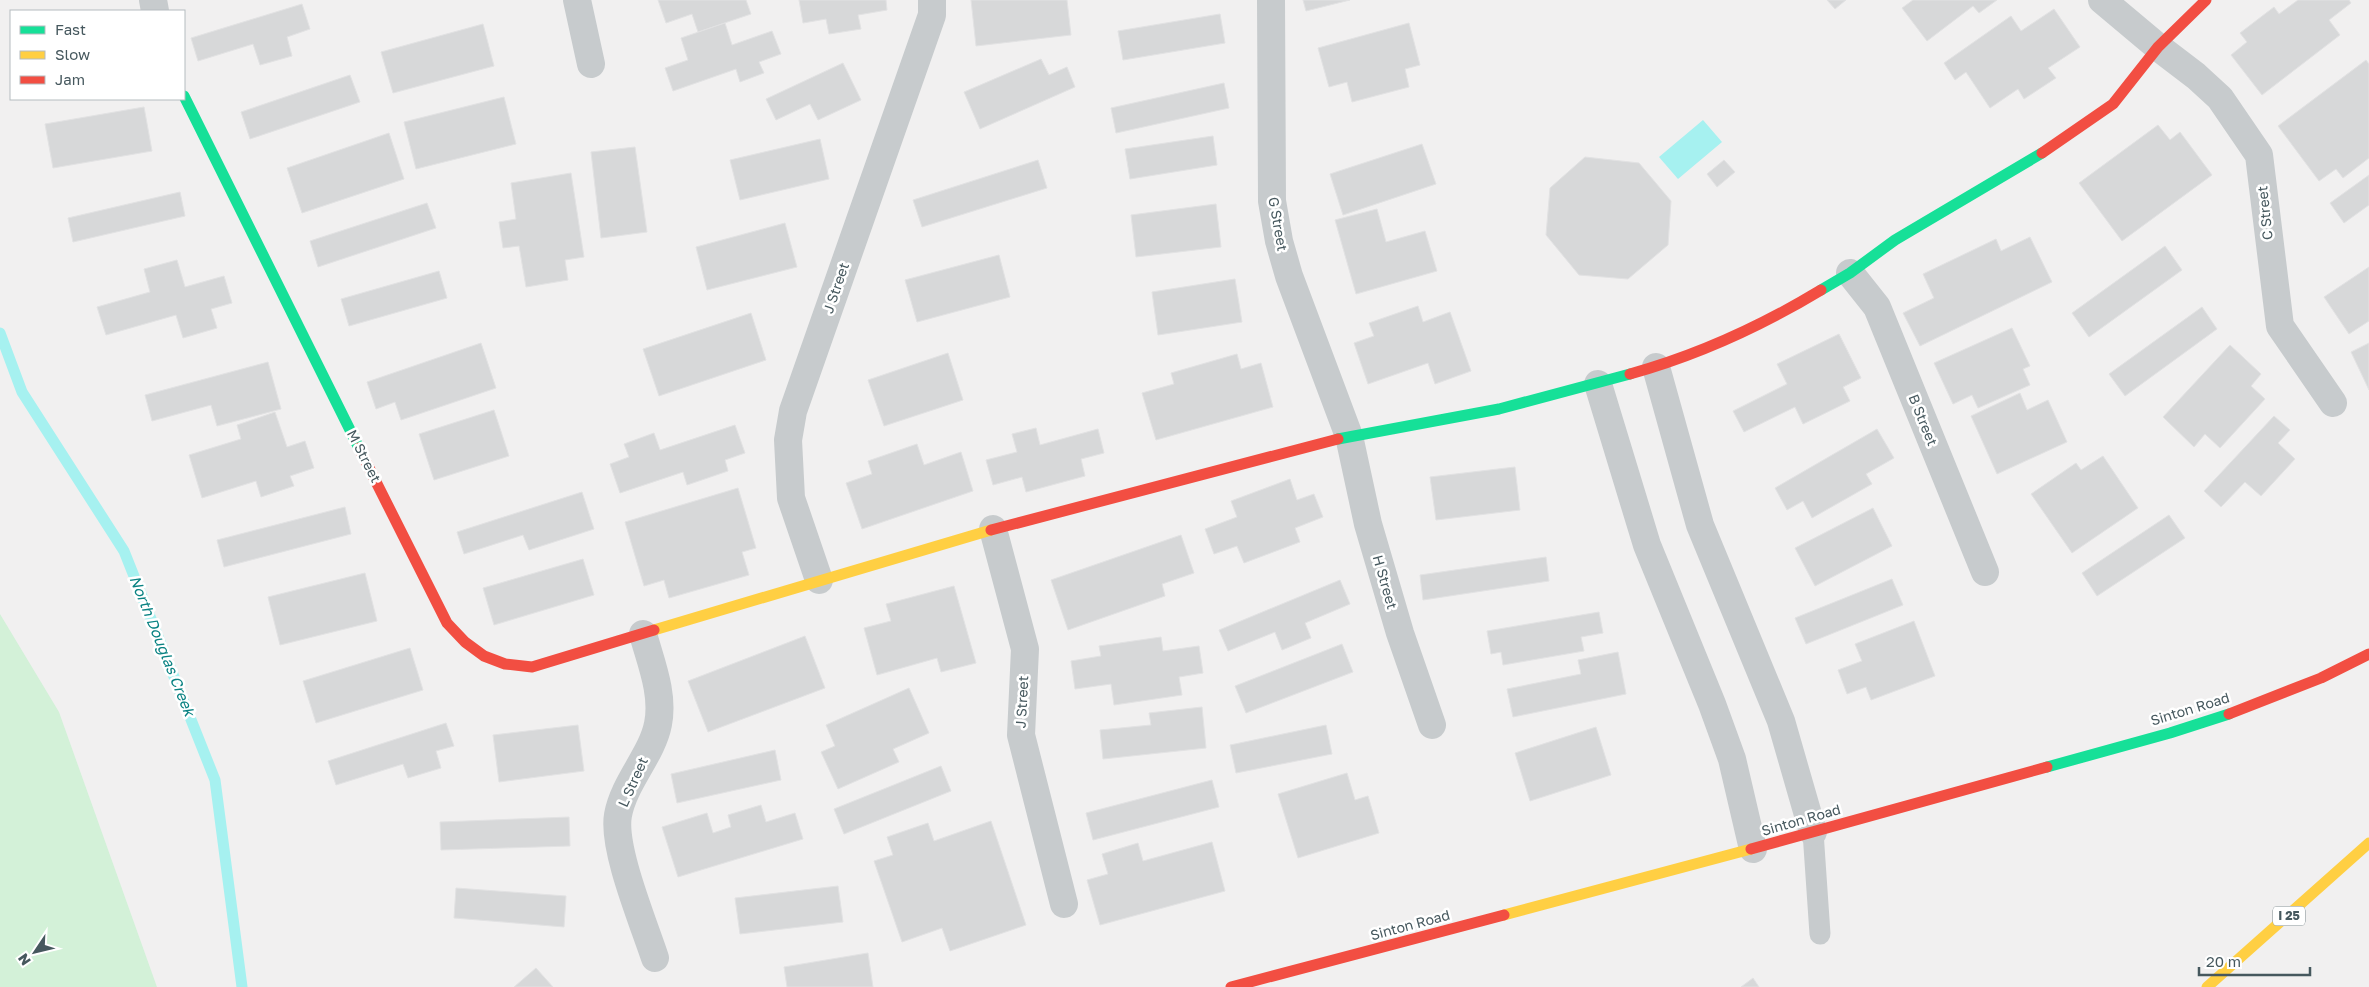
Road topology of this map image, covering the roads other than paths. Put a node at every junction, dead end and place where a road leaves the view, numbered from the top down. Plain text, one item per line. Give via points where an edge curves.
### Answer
1 (578, 0) edge
2 (932, 0) edge
3 (1271, 0) edge
4 (2102, 0) edge
5 (2206, 0) edge
6 (2158, 47) junction
7 (591, 64) dead end
8 (185, 98) edge
9 (1850, 273) junction
10 (1656, 367) junction
11 (1598, 384) junction
12 (2333, 403) dead end
13 (1349, 436) junction
14 (993, 528) junction
15 (1985, 572) dead end
16 (819, 580) junction
17 (643, 634) junction
18 (2369, 654) edge
19 (1432, 724) dead end
20 (1813, 832) junction
21 (2369, 843) edge
22 (1754, 849) junction
23 (1064, 904) dead end
24 (1820, 934) dead end
25 (655, 958) dead end
26 (1261, 983) edge
27 (1231, 987) edge
28 (2207, 987) edge

1 - 7 street
2 - 16 street, J Street via 932,15 793,411 788,440 791,498
3 - 13 street, G Street via 1272,200 1279,241
4 - 6 street, C Street
5 - 6 main road, M Street
6 - 9 main road, M Street via 2113,104 2040,154 1895,240
6 - 12 street, C Street via 2220,98 2259,155 2280,326
8 - 17 main road, M Street via 447,623 466,645 509,666 532,667
9 - 10 main road, M Street via 1776,317
9 - 15 street, B Street via 1877,307
10 - 11 main road, M Street
10 - 20 street via 1700,525 1781,721
11 - 13 main road, M Street via 1500,409
11 - 22 street via 1647,546 1732,759
13 - 14 main road, M Street
13 - 19 street, H Street via 1368,524 1400,633
14 - 16 main road, M Street
14 - 23 street, J Street via 1024,649 1020,735
16 - 17 main road, M Street
17 - 25 street, L Street via 660,694 658,724 618,815 618,844
18 - 20 main road, Sinton Road via 2303,686 2190,726
20 - 22 main road, Sinton Road
20 - 24 lane
21 - 28 main road, I 25
22 - 26 main road, Sinton Road
26 - 27 main road, Sinton Road

